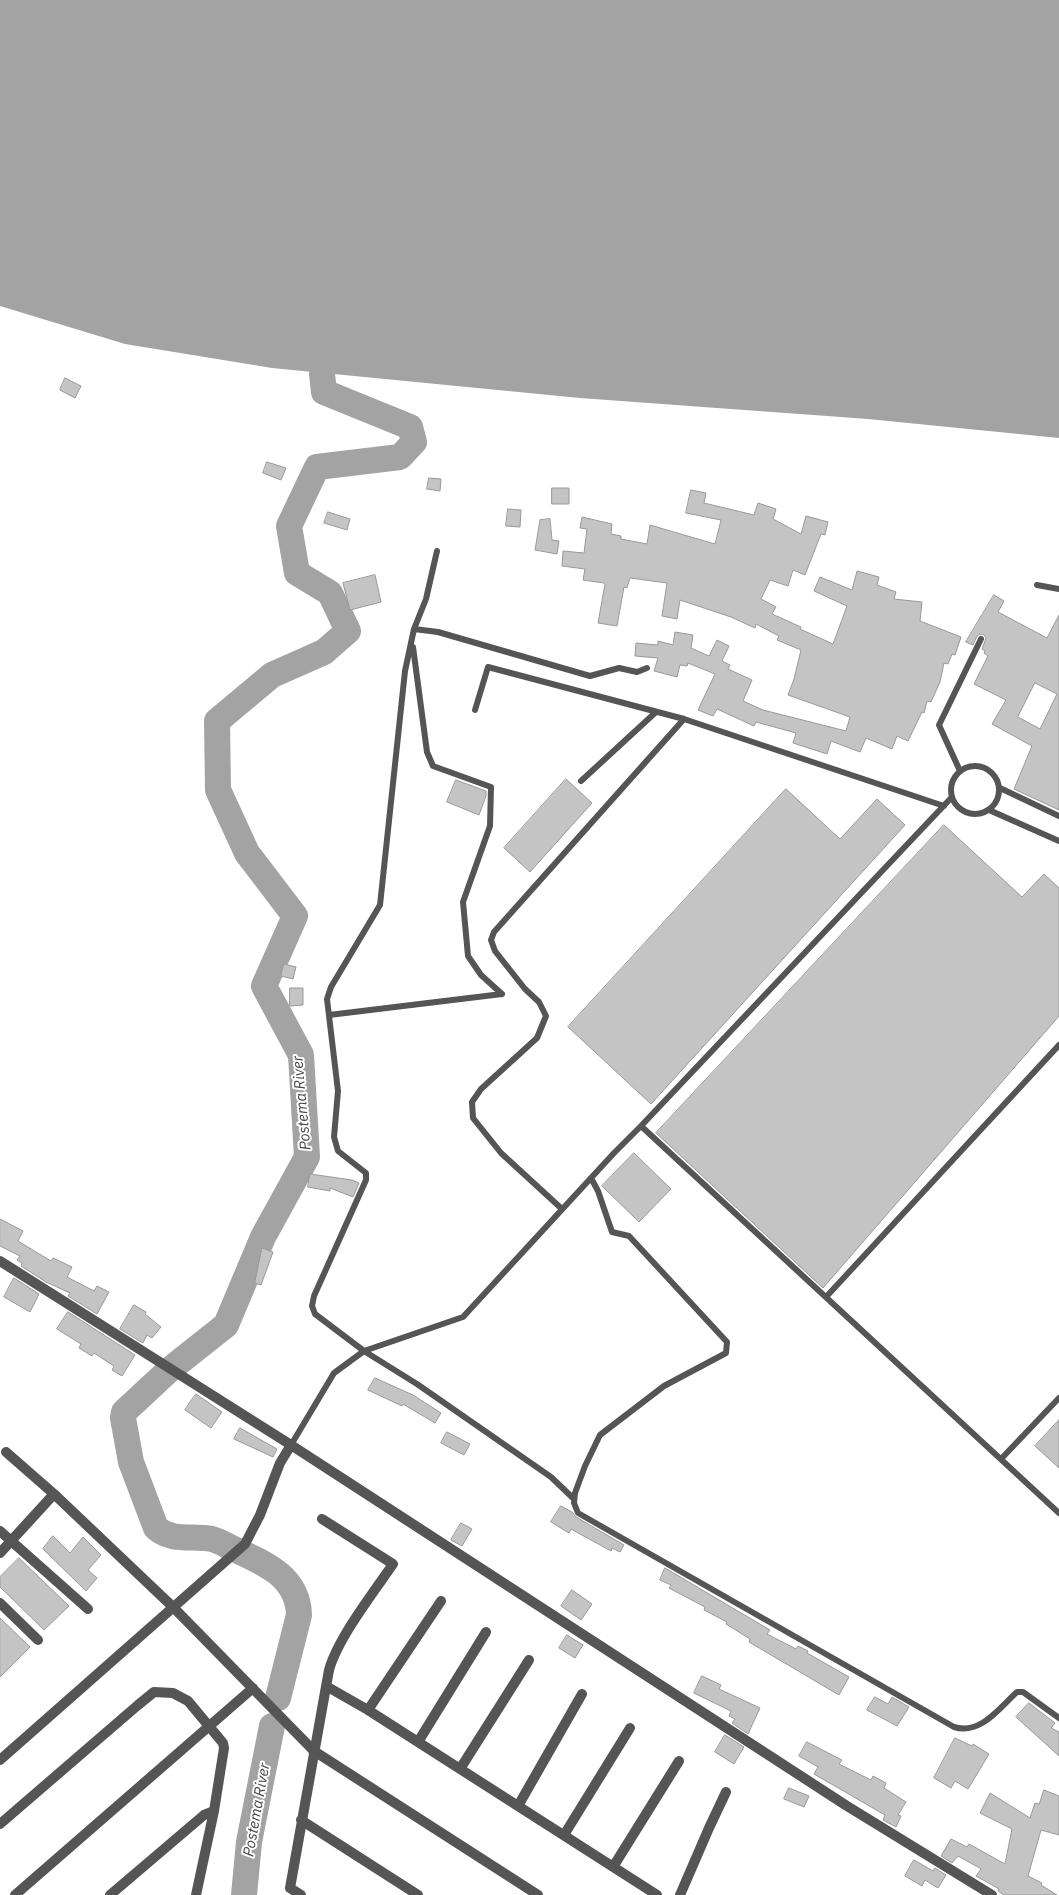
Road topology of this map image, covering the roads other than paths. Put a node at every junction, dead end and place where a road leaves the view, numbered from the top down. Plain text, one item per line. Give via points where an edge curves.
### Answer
1 (437, 551) dead end
2 (1036, 585) dead end
3 (1059, 589) edge
4 (414, 629) junction
5 (981, 639) dead end
6 (412, 641) junction
7 (647, 668) dead end
8 (475, 710) dead end
9 (656, 712) junction
10 (684, 719) junction
11 (960, 770) junction
12 (581, 782) dead end
13 (1000, 788) junction
14 (952, 797) junction
15 (944, 806) junction
16 (989, 810) junction
17 (1059, 816) edge
18 (1059, 841) edge
19 (329, 1015) junction
20 (1059, 1045) edge
21 (641, 1126) junction
22 (591, 1178) junction
23 (562, 1209) junction
24 (0, 1261) edge
25 (826, 1298) junction
26 (364, 1351) junction
27 (1059, 1398) edge
28 (290, 1445) junction
29 (6, 1452) dead end
30 (1001, 1459) junction
31 (54, 1494) junction
32 (574, 1499) junction
33 (1059, 1513) edge
34 (322, 1519) dead end
35 (0, 1531) edge
36 (11, 1541) junction
37 (0, 1553) edge
38 (441, 1601) dead end
39 (0, 1603) edge
40 (173, 1608) junction
41 (88, 1609) dead end
42 (486, 1632) dead end
43 (38, 1640) dead end
44 (528, 1660) dead end
45 (326, 1686) junction
46 (253, 1688) junction
47 (582, 1694) dead end
48 (368, 1710) junction
49 (1059, 1718) edge
50 (210, 1725) junction
51 (630, 1728) dead end
52 (418, 1742) junction
53 (314, 1751) junction
54 (0, 1760) edge
55 (680, 1761) dead end
56 (460, 1769) junction
57 (726, 1792) dead end
58 (518, 1806) junction
59 (214, 1811) junction
60 (301, 1820) junction
61 (0, 1824) edge
62 (564, 1836) junction
63 (613, 1867) junction
64 (289, 1891) edge
65 (15, 1895) edge
66 (110, 1895) edge
67 (196, 1895) edge
68 (301, 1895) edge
69 (418, 1895) edge
70 (538, 1895) edge
71 (657, 1895) edge
72 (680, 1895) edge
73 (992, 1895) edge

1 - 4 lane via 426,599
2 - 3 lane
4 - 6 lane
4 - 7 lane via 438,632 590,676 619,668 637,672
5 - 11 lane via 939,725
6 - 19 lane via 405,671 380,905 331,987 327,999
6 - 19 lane via 426,752 433,766 491,787 490,826 463,902 468,956 481,975 502,994
8 - 9 lane via 488,667
9 - 10 lane
9 - 12 lane
10 - 15 lane
10 - 23 lane via 494,932 491,940 495,951 539,1002 546,1016 537,1038 472,1102 473,1118 501,1153
11 - 13 lane via 982,766 994,774
11 - 14 lane via 952,783
13 - 16 lane via 997,800
13 - 17 lane
14 - 15 lane
14 - 16 lane via 967,813 975,815
15 - 21 lane
16 - 18 lane
19 - 26 lane via 338,1091 334,1137 338,1151 366,1173 366,1180 312,1306 316,1314
20 - 25 lane
21 - 22 lane
21 - 25 lane
22 - 23 lane
22 - 32 lane via 612,1232 628,1236 726,1342 726,1353 664,1386 600,1435
23 - 26 lane via 463,1317
24 - 28 street
25 - 30 lane
26 - 28 lane via 334,1373
26 - 32 lane via 551,1477
27 - 30 lane
28 - 40 street via 245,1544
28 - 73 street via 847,1806
29 - 31 street
30 - 33 lane
31 - 36 street
31 - 40 street
32 - 49 lane via 578,1513 954,1727 969,1730 982,1725 1017,1692 1022,1692
34 - 45 street via 393,1564 342,1640 331,1662
35 - 36 street
36 - 37 street
36 - 41 street
38 - 48 street
39 - 43 street
40 - 46 street
40 - 54 street
42 - 52 street
44 - 56 street
45 - 48 street
45 - 53 street
46 - 50 street
46 - 53 street
47 - 58 street
48 - 52 street
50 - 59 street via 224,1748
50 - 61 street via 188,1701 173,1692 154,1692
50 - 65 street
51 - 62 street
52 - 56 street
53 - 60 street
53 - 70 street
55 - 63 street
56 - 58 street
57 - 72 street
58 - 62 street
59 - 66 street via 204,1815
59 - 67 street
60 - 64 street
60 - 69 street
62 - 63 street
63 - 71 street
64 - 68 street

